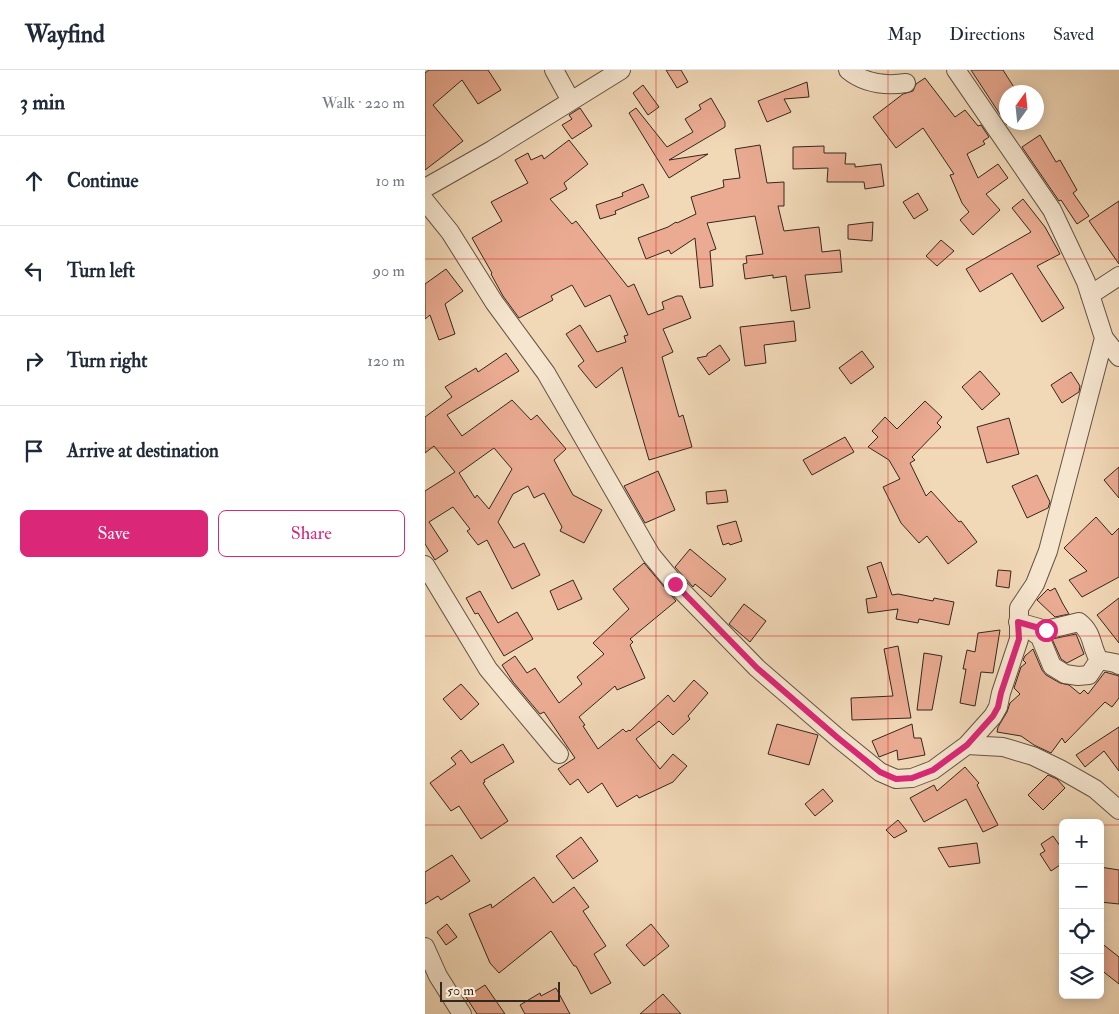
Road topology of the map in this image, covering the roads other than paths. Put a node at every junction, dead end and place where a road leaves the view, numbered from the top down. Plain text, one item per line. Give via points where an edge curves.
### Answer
1 (554, 70) edge
2 (621, 70) edge
3 (848, 70) edge
4 (956, 70) edge
5 (906, 83) dead end
6 (571, 101) junction
7 (425, 190) edge
8 (1119, 276) edge
9 (1090, 295) junction
10 (1104, 338) junction
11 (1119, 357) edge
12 (425, 565) edge
13 (1018, 622) junction
14 (1099, 660) junction
15 (1119, 665) edge
16 (967, 745) junction
17 (559, 754) dead end
18 (1119, 810) edge
19 (425, 947) edge
20 (462, 1014) edge

1 - 6 street
2 - 6 street
3 - 5 street via 867,82
4 - 9 street via 1052,210
6 - 7 street
7 - 16 street via 494,302 546,373 651,555 745,656 838,738 880,772 896,779 912,778 933,770
8 - 9 street
9 - 10 street
10 - 11 street
10 - 13 street via 1048,551 1035,584 1019,608
12 - 17 street via 488,669
13 - 14 street via 1046,630 1079,622 1087,629
13 - 14 street via 1040,637 1052,666 1065,674 1089,674
13 - 16 street via 1019,639 998,707
14 - 15 street
16 - 18 street via 1003,747 1033,756 1095,790
19 - 20 street via 438,976

